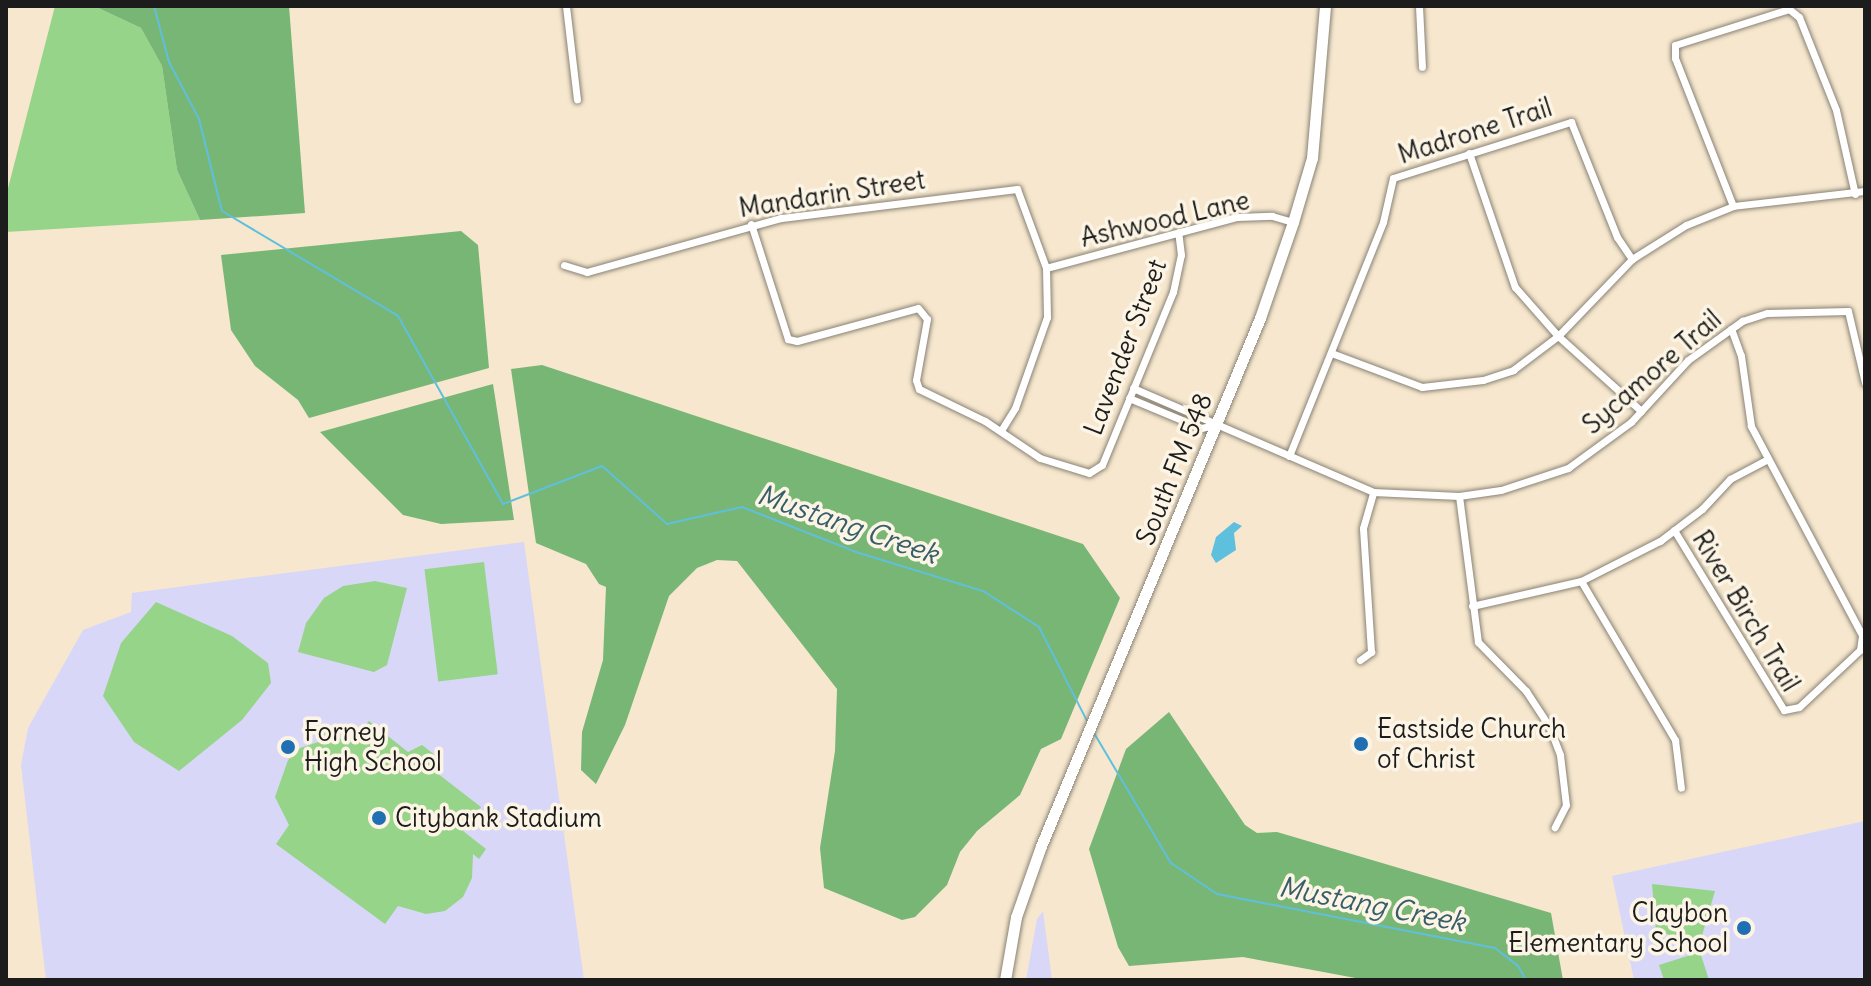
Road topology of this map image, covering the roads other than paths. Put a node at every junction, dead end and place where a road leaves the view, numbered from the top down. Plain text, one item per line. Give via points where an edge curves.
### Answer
1 (566, 6) edge
2 (1325, 6) edge
3 (1419, 6) edge
4 (1422, 67) dead end
5 (577, 99) dead end
6 (1469, 153) junction
7 (1865, 191) edge
8 (1855, 194) junction
9 (1733, 206) junction
10 (1293, 222) junction
11 (751, 224) junction
12 (1178, 232) junction
13 (1632, 259) junction
14 (564, 265) dead end
15 (1046, 268) junction
16 (1731, 329) junction
17 (1558, 336) junction
18 (1334, 354) junction
19 (1865, 383) edge
20 (1133, 388) junction
21 (1129, 398) junction
22 (1641, 411) junction
23 (1215, 425) junction
24 (1001, 430) junction
25 (1289, 456) junction
26 (1766, 460) junction
27 (1373, 492) junction
28 (1459, 496) junction
29 (1674, 530) junction
30 (1581, 581) junction
31 (1472, 606) junction
32 (1360, 660) dead end
33 (1681, 788) dead end
34 (1555, 827) dead end
35 (1012, 935) junction
36 (999, 980) edge
37 (1005, 980) edge

1 - 5 street
2 - 10 main road, South FM 548 via 1312,158
3 - 4 street
6 - 13 street, Madrone Trail via 1571,122 1578,128 1617,237
6 - 17 street via 1515,287
6 - 18 street, Madrone Trail via 1393,178 1383,222
7 - 8 street
8 - 9 street
8 - 9 street via 1836,110 1799,17 1789,9 1675,45 1675,58
9 - 13 street via 1686,225
10 - 12 street, Ashwood Lane via 1255,214
10 - 23 main road, South FM 548
11 - 14 street, Mandarin Street via 587,272
11 - 15 street, Mandarin Street via 1017,189
11 - 24 street via 788,339 797,341 913,307 922,310 926,340 916,385
12 - 15 street, Ashwood Lane
12 - 20 street, Lavender Street via 1177,279
13 - 17 street
15 - 24 street via 1044,331 1015,408
16 - 19 street, Sycamore Trail via 1767,313 1848,311
16 - 22 street, Sycamore Trail via 1688,360
16 - 26 street via 1741,356 1751,426
17 - 18 street via 1513,370 1422,387
17 - 22 street
18 - 25 street, Madrone Trail
20 - 21 street, Lavender Street
20 - 23 street, Sycamore Trail via 1206,416
21 - 23 street, Sycamore Trail via 1201,428
21 - 24 street, Lavender Street via 1094,472 1040,458
22 - 28 street, Sycamore Trail via 1568,468 1501,490
23 - 25 street, Sycamore Trail
23 - 35 main road, South FM 548 via 1062,796
25 - 27 street, Sycamore Trail
26 - 29 street via 1730,479
26 - 29 street, River Birch Trail via 1862,635 1860,650 1799,707 1784,710
27 - 28 street, Sycamore Trail
27 - 32 street via 1363,528 1371,652
28 - 31 street
29 - 30 street
30 - 31 street
30 - 33 street via 1675,740
31 - 34 street via 1478,642 1526,691 1560,755 1566,805
35 - 36 main road, South FM 548
35 - 37 main road, South FM 548

